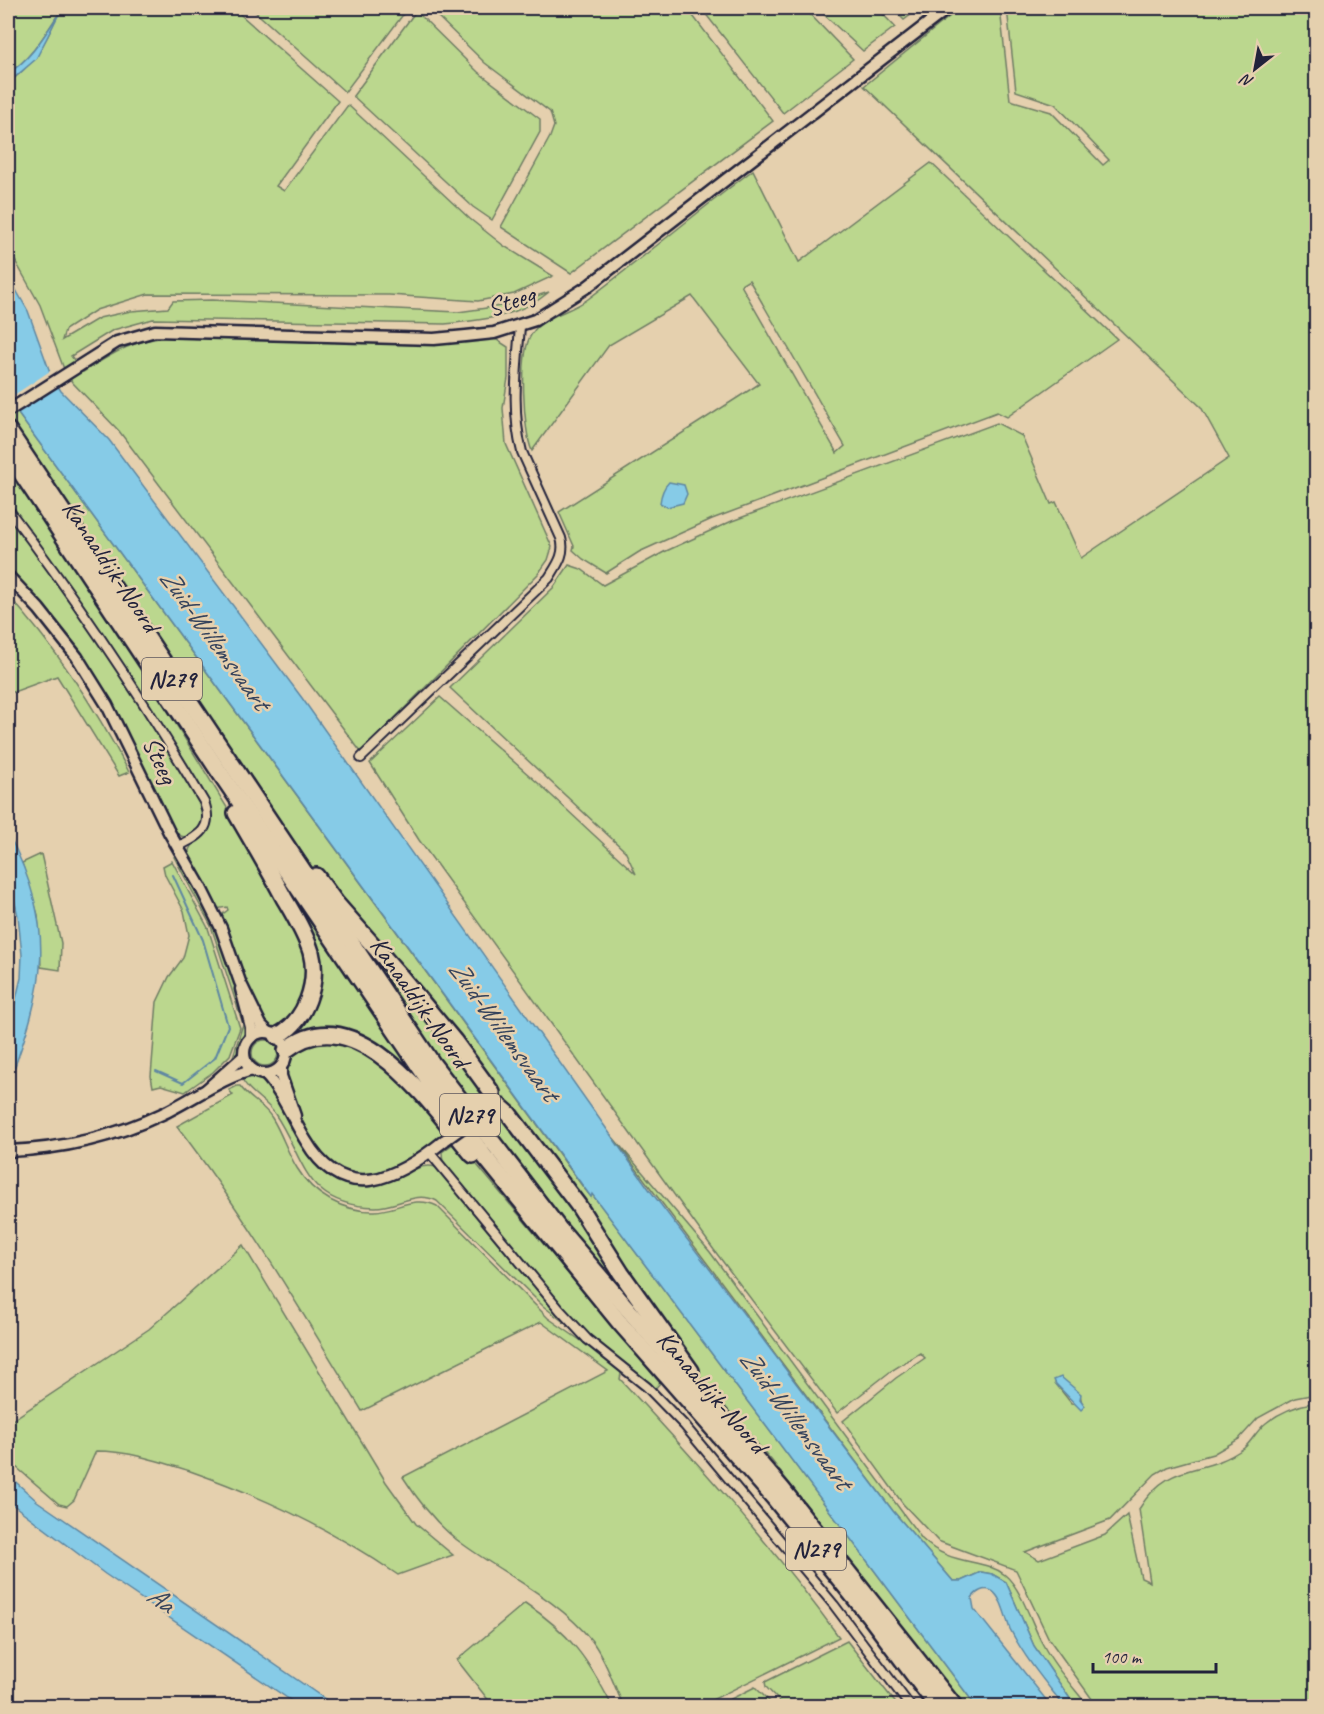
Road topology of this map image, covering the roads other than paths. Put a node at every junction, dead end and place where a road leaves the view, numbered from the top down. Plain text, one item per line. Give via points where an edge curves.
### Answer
1 (948, 8) edge
2 (520, 326) junction
3 (8, 411) edge
4 (8, 430) edge
5 (8, 453) edge
6 (8, 509) edge
7 (8, 576) edge
8 (361, 758) dead end
9 (216, 766) junction
10 (247, 790) junction
11 (177, 847) junction
12 (240, 982) junction
13 (272, 1034) junction
14 (250, 1037) junction
15 (286, 1050) junction
16 (244, 1056) junction
17 (281, 1067) junction
18 (253, 1070) junction
19 (265, 1074) junction
20 (205, 1091) junction
21 (488, 1109) junction
22 (297, 1125) junction
23 (8, 1151) edge
24 (430, 1153) junction
25 (530, 1214) junction
26 (722, 1419) junction
27 (910, 1707) edge
28 (938, 1707) edge
29 (954, 1707) edge

1 - 2 street, Steeg via 597,280 548,314
2 - 3 street, Steeg via 494,333 434,339 155,331 117,342
2 - 8 street via 515,403 518,436 561,538 560,559 549,578
4 - 10 highway, Kanaaldijk-Noord / N279
5 - 9 highway, Kanaaldijk-Noord / N279
6 - 11 street, Kanaaldijk-Noord via 114,657 204,802 209,814 206,827
7 - 11 street, Steeg via 77,657 125,738
9 - 13 highway, N279 via 225,794 310,951 310,996 293,1025
9 - 25 highway, Kanaaldijk-Noord / N279 via 423,1072
10 - 21 highway, N279 via 335,902 454,1041 492,1093
10 - 26 highway, Kanaaldijk-Noord / N279 via 396,1011 508,1165
11 - 12 street, Steeg via 221,928
12 - 13 street, Steeg via 261,1025
12 - 14 street, Steeg
13 - 14 street
13 - 15 street
14 - 16 street
15 - 17 street
15 - 25 highway, N279 via 304,1038 327,1034 352,1038 374,1049 435,1111 509,1197
16 - 18 street
16 - 20 street
17 - 19 street
17 - 22 street
18 - 19 street
18 - 20 street
19 - 22 street
20 - 23 street via 162,1114 105,1136 51,1149
21 - 24 street, bridge
21 - 26 highway, N279 via 501,1107 509,1114 578,1205
22 - 24 street via 320,1161 352,1180 377,1180 393,1175
24 - 27 street, Kanaaldijk-Noord via 587,1339 647,1387 684,1425 834,1605
25 - 28 highway, Kanaaldijk-Noord / N279 via 774,1498 872,1618
26 - 29 highway, Kanaaldijk-Noord / N279 via 830,1547

